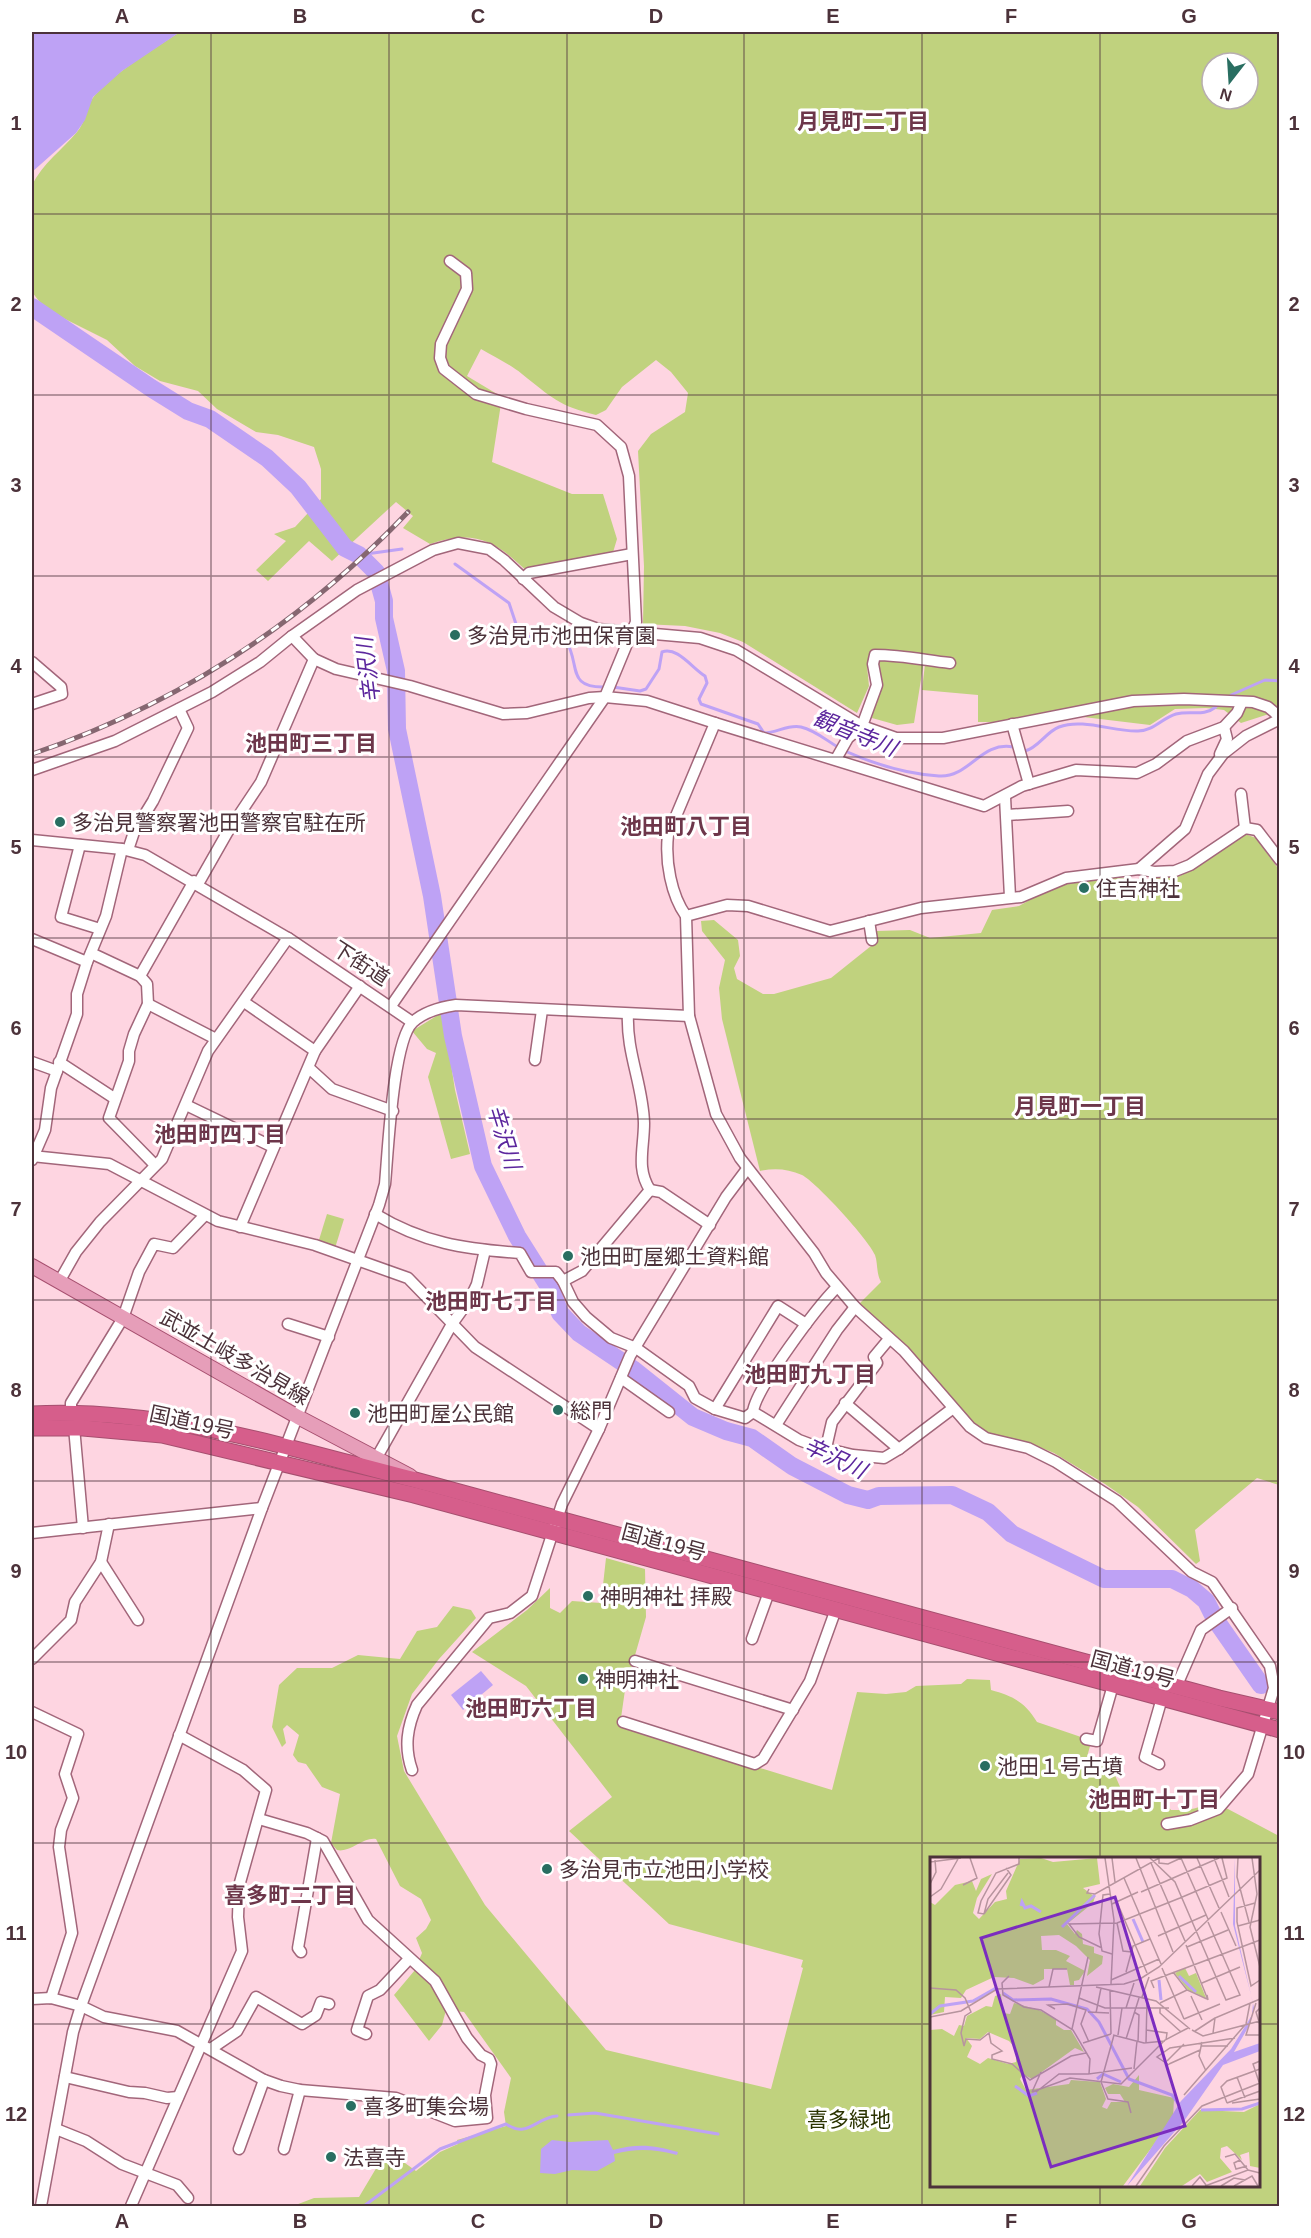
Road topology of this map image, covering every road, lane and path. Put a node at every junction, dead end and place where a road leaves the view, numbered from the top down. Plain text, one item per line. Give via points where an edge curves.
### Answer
1 (450, 261) dead end
2 (632, 554) junction
3 (523, 579) junction
4 (633, 632) junction
5 (292, 636) junction
6 (314, 659) junction
7 (32, 662) edge
8 (950, 663) dead end
9 (608, 690) junction
10 (1242, 702) junction
11 (32, 704) edge
12 (179, 709) junction
13 (1280, 718) edge
14 (715, 723) junction
15 (1012, 723) junction
16 (861, 726) junction
17 (1224, 727) junction
18 (838, 752) junction
19 (1220, 758) junction
20 (32, 770) edge
21 (1029, 784) junction
22 (1241, 794) dead end
23 (1005, 797) junction
24 (1068, 811) dead end
25 (1007, 815) junction
26 (1245, 828) junction
27 (32, 840) edge
28 (80, 845) junction
29 (125, 849) junction
30 (1280, 860) edge
31 (1139, 869) junction
32 (196, 882) junction
33 (1010, 897) junction
34 (686, 916) junction
35 (869, 921) junction
36 (100, 929) junction
37 (288, 938) junction
38 (32, 939) edge
39 (872, 940) dead end
40 (89, 957) junction
41 (140, 976) junction
42 (360, 986) junction
43 (244, 1002) junction
44 (148, 1004) junction
45 (391, 1006) junction
46 (542, 1010) junction
47 (628, 1014) junction
48 (689, 1016) junction
49 (412, 1022) junction
50 (216, 1039) junction
51 (315, 1051) junction
52 (535, 1060) dead end
53 (32, 1062) edge
54 (58, 1066) junction
55 (309, 1068) junction
56 (114, 1098) junction
57 (186, 1105) junction
58 (393, 1111) junction
59 (273, 1147) junction
60 (33, 1159) edge
61 (155, 1165) junction
62 (747, 1169) junction
63 (140, 1181) junction
64 (650, 1190) junction
65 (375, 1214) junction
66 (205, 1215) junction
67 (710, 1225) junction
68 (240, 1227) junction
69 (485, 1250) junction
70 (357, 1260) junction
71 (32, 1268) edge
72 (563, 1281) junction
73 (59, 1282) junction
74 (837, 1287) junction
75 (855, 1307) junction
76 (123, 1318) junction
77 (288, 1324) dead end
78 (452, 1324) junction
79 (806, 1324) junction
80 (329, 1337) junction
81 (889, 1340) junction
82 (633, 1352) junction
83 (621, 1377) junction
84 (846, 1403) junction
85 (715, 1409) junction
86 (951, 1409) junction
87 (669, 1412) dead end
88 (753, 1412) junction
89 (32, 1414) edge
90 (298, 1417) junction
91 (73, 1420) junction
92 (776, 1425) junction
93 (32, 1428) edge
94 (599, 1429) junction
95 (286, 1448) junction
96 (825, 1448) junction
97 (899, 1449) junction
98 (377, 1457) junction
99 (279, 1464) junction
100 (419, 1481) junction
101 (262, 1508) junction
102 (109, 1524) junction
103 (555, 1526) junction
104 (83, 1528) junction
105 (32, 1533) edge
106 (101, 1562) junction
107 (769, 1592) junction
108 (836, 1609) junction
109 (1228, 1611) junction
110 (138, 1620) dead end
111 (752, 1639) dead end
112 (32, 1659) edge
113 (635, 1661) dead end
114 (1113, 1684) junction
115 (1177, 1685) junction
116 (1162, 1698) junction
117 (793, 1710) junction
118 (1274, 1711) edge
119 (32, 1712) edge
120 (623, 1722) dead end
121 (1264, 1727) junction
122 (1280, 1730) edge
123 (179, 1735) junction
124 (1086, 1738) dead end
125 (1159, 1764) dead end
126 (412, 1770) dead end
127 (259, 1819) junction
128 (1167, 1824) dead end
129 (317, 1838) junction
130 (301, 1952) dead end
131 (409, 1959) junction
132 (51, 1998) junction
133 (32, 1999) edge
134 (329, 2004) dead end
135 (81, 2006) junction
136 (366, 2034) dead end
137 (207, 2046) junction
138 (65, 2077) junction
139 (264, 2079) junction
140 (300, 2090) junction
141 (178, 2097) junction
142 (56, 2129) junction
143 (284, 2148) dead end
144 (239, 2149) dead end
145 (145, 2173) junction
146 (32, 2183) edge
147 (44, 2184) junction
148 (188, 2198) dead end
149 (41, 2206) edge
150 (131, 2206) edge

1 - 2 street via 466,273 467,289 441,344 444,369 476,394 525,410 573,418 605,431 621,447 627,461
2 - 3 street via 530,573
2 - 4 street via 636,613
3 - 4 street via 554,607 581,623
3 - 5 street via 489,549 458,543 433,550 357,590
4 - 9 street
4 - 16 street via 700,638 736,650
5 - 6 street
5 - 12 street via 232,681
6 - 9 street via 336,669 503,714 527,713
6 - 32 street via 261,782
7 - 11 street via 61,687 62,694
8 - 16 street via 904,655 875,655 877,685
9 - 14 street
9 - 45 street
10 - 13 street via 1268,707
10 - 15 street via 1133,701
10 - 17 street
12 - 20 street via 115,741
12 - 29 street via 188,728 159,791
13 - 19 street via 1246,736
14 - 18 street via 819,756
14 - 34 street via 668,835 666,855 680,908
15 - 16 street via 922,740 896,738
15 - 21 street
16 - 18 street
17 - 19 street via 1227,739
17 - 21 street via 1187,741 1137,773 1076,770
18 - 23 street via 981,806
19 - 31 street via 1208,774 1185,829
21 - 23 street
22 - 26 street
23 - 25 street
24 - 25 street
25 - 33 street
26 - 30 street via 1257,830
26 - 31 street via 1190,865 1164,872
27 - 28 street, 下街道
28 - 29 street, 下街道
28 - 36 street via 61,917
29 - 32 street, 下街道
29 - 36 street
31 - 33 street via 1066,878 1021,897
32 - 37 street, 下街道
32 - 41 street
33 - 35 street via 921,908
34 - 35 street via 727,905 748,906 830,931
34 - 48 street
35 - 39 street
36 - 40 street
37 - 42 street, 下街道
37 - 43 street
38 - 40 street
40 - 41 street
40 - 54 street via 77,994 77,1014
41 - 44 street via 147,984
42 - 45 street, 下街道
42 - 51 street
43 - 50 street
43 - 51 street
44 - 50 street
44 - 56 street
45 - 49 street, 下街道
46 - 47 street
46 - 49 street via 463,1005 440,1008
46 - 52 street
47 - 48 street
47 - 64 street via 627,1040 642,1098 640,1171
48 - 62 street via 716,1114
49 - 58 street via 398,1053
50 - 57 street
51 - 55 street
53 - 54 street
54 - 56 street
54 - 60 street via 45,1130
55 - 58 street via 332,1089
55 - 59 street
56 - 61 street via 108,1118
57 - 59 street
57 - 61 street via 167,1151
58 - 65 street via 385,1184
59 - 68 street
60 - 63 street via 109,1164
61 - 63 street
62 - 67 street
62 - 74 street
63 - 66 street
63 - 73 street via 76,1252
64 - 67 street via 661,1192
64 - 72 street via 582,1271
65 - 69 street via 418,1237
65 - 70 street
66 - 68 street
66 - 76 street via 173,1248 154,1244 139,1272
67 - 82 street
68 - 70 street via 315,1245
69 - 72 street via 519,1252 532,1272 553,1271
69 - 78 street via 477,1284
70 - 78 street via 408,1278
70 - 80 street
71 - 73 main road, 武並土岐多治見線
72 - 82 street via 586,1317
73 - 76 main road, 武並土岐多治見線
74 - 75 street
74 - 79 street
75 - 81 street
75 - 92 street
76 - 90 main road, 武並土岐多治見線
76 - 91 street via 71,1403
77 - 80 street
78 - 94 street via 475,1347
78 - 98 street
79 - 85 street via 778,1306
79 - 88 street via 765,1386
80 - 90 street
81 - 84 street via 874,1357 877,1363
81 - 86 street via 930,1379
82 - 83 street
82 - 85 street via 689,1386 695,1398
83 - 87 street
83 - 94 street
84 - 96 street via 832,1422
84 - 97 street
85 - 88 street via 745,1418
86 - 97 street
86 - 109 street via 986,1438 1028,1448 1117,1501 1192,1572 1212,1582
88 - 92 street
89 - 91 highway, 国道19号
90 - 95 street
90 - 98 main road, 武並土岐多治見線
91 - 93 highway, 国道19号
91 - 95 highway, 国道19号 via 155,1419
91 - 99 highway, 国道19号 via 162,1435
91 - 104 street
92 - 96 street via 799,1440
94 - 103 street
95 - 99 street
95 - 100 highway, 国道19号
96 - 97 street via 884,1458
98 - 100 main road, 武並土岐多治見線
99 - 101 street
99 - 103 highway, 国道19号
100 - 103 highway, 国道19号
101 - 102 street
101 - 123 street
102 - 104 street
102 - 106 street
103 - 107 highway, 国道19号
103 - 115 highway, 国道19号
103 - 126 street via 532,1596 510,1613 489,1618 424,1695 410,1722 408,1749
104 - 105 street
106 - 110 street
106 - 112 street via 75,1602 71,1620
107 - 108 highway, 国道19号
107 - 111 street
108 - 114 highway, 国道19号
108 - 117 street via 810,1681
109 - 115 street via 1205,1626
109 - 118 street via 1270,1666
113 - 117 street
114 - 116 highway, 国道19号
114 - 124 street via 1097,1741
115 - 118 highway, 国道19号
116 - 121 highway, 国道19号
116 - 125 street via 1145,1757
117 - 120 street via 756,1764
118 - 121 street
119 - 132 street via 78,1734 65,1774 73,1798 59,1847 72,1933
121 - 122 highway, 国道19号
121 - 128 street via 1248,1774 1224,1803 1209,1814
123 - 127 street via 261,1783 266,1790
123 - 135 street
127 - 129 street
127 - 137 street via 239,1886 242,1951
129 - 130 street via 298,1947
129 - 131 street via 331,1853 368,1920
131 - 136 street via 380,1990 368,1996 357,2030
131 - 140 street via 435,1981 466,2038 489,2059 484,2108 487,2118 454,2121 396,2097
132 - 133 street
132 - 135 street
134 - 137 street via 321,2002 316,2015 303,2024 256,1996 237,2031
135 - 137 street via 104,2017 177,2031
135 - 138 street
137 - 139 street
137 - 141 street
138 - 141 street via 129,2092
138 - 142 street
139 - 140 street
139 - 144 street
140 - 143 street
141 - 145 street
142 - 145 street
142 - 147 street
145 - 148 street via 177,2185
145 - 150 street
146 - 147 street
147 - 149 street

